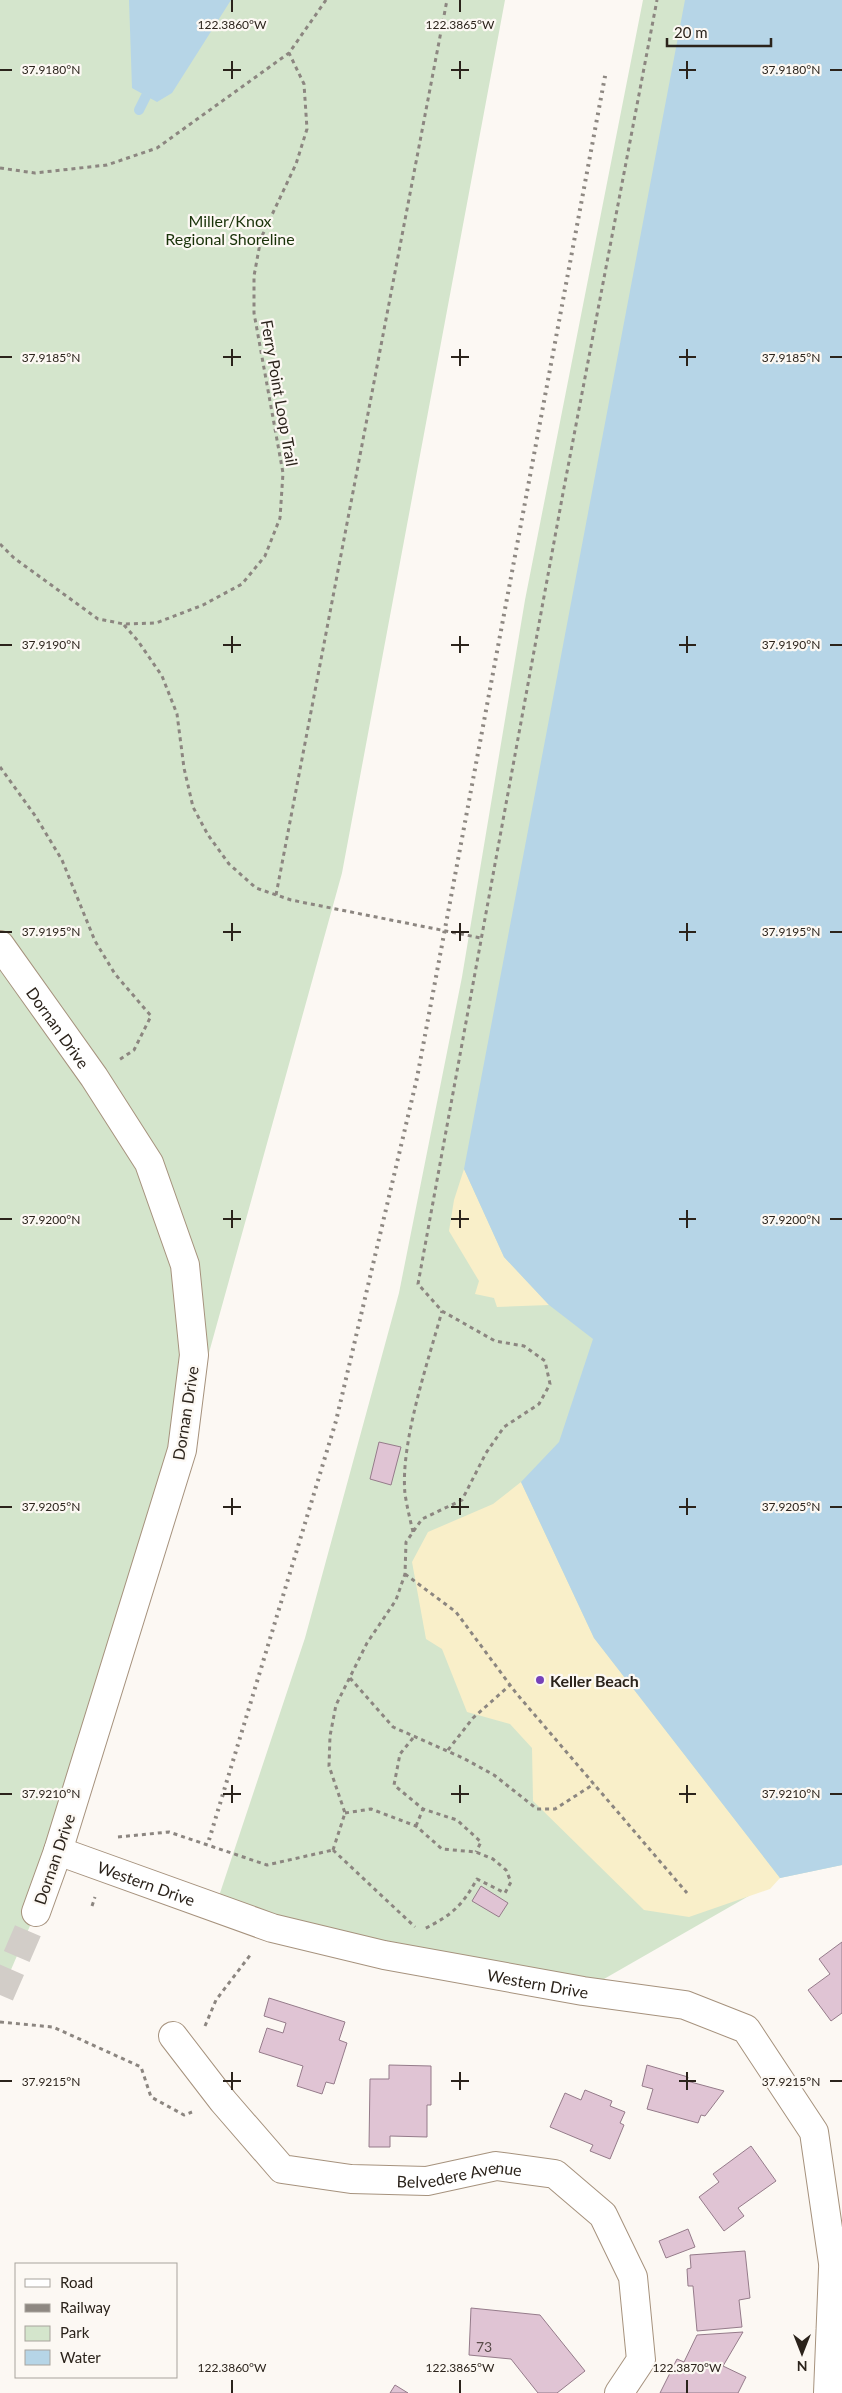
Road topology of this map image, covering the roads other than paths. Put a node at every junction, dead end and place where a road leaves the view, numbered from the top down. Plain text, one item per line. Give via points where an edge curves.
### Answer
1 (0, 946) edge
2 (58, 1851) junction
3 (36, 1912) tunnel mouth
4 (172, 2036) dead end
5 (834, 2263) junction
6 (842, 2289) edge
7 (619, 2393) edge
8 (828, 2393) edge

1 - 2 street, Dornan Drive via 94,1077 149,1163 185,1265 194,1355 182,1450
2 - 3 street, Dornan Drive
2 - 5 street, Western Drive via 272,1928 432,1964 685,2005 746,2030 814,2132
4 - 7 street, Belvedere Avenue via 282,2168 350,2179 427,2181 496,2166 555,2174 603,2215 633,2276 641,2360
5 - 6 street, Western Drive
5 - 8 street

